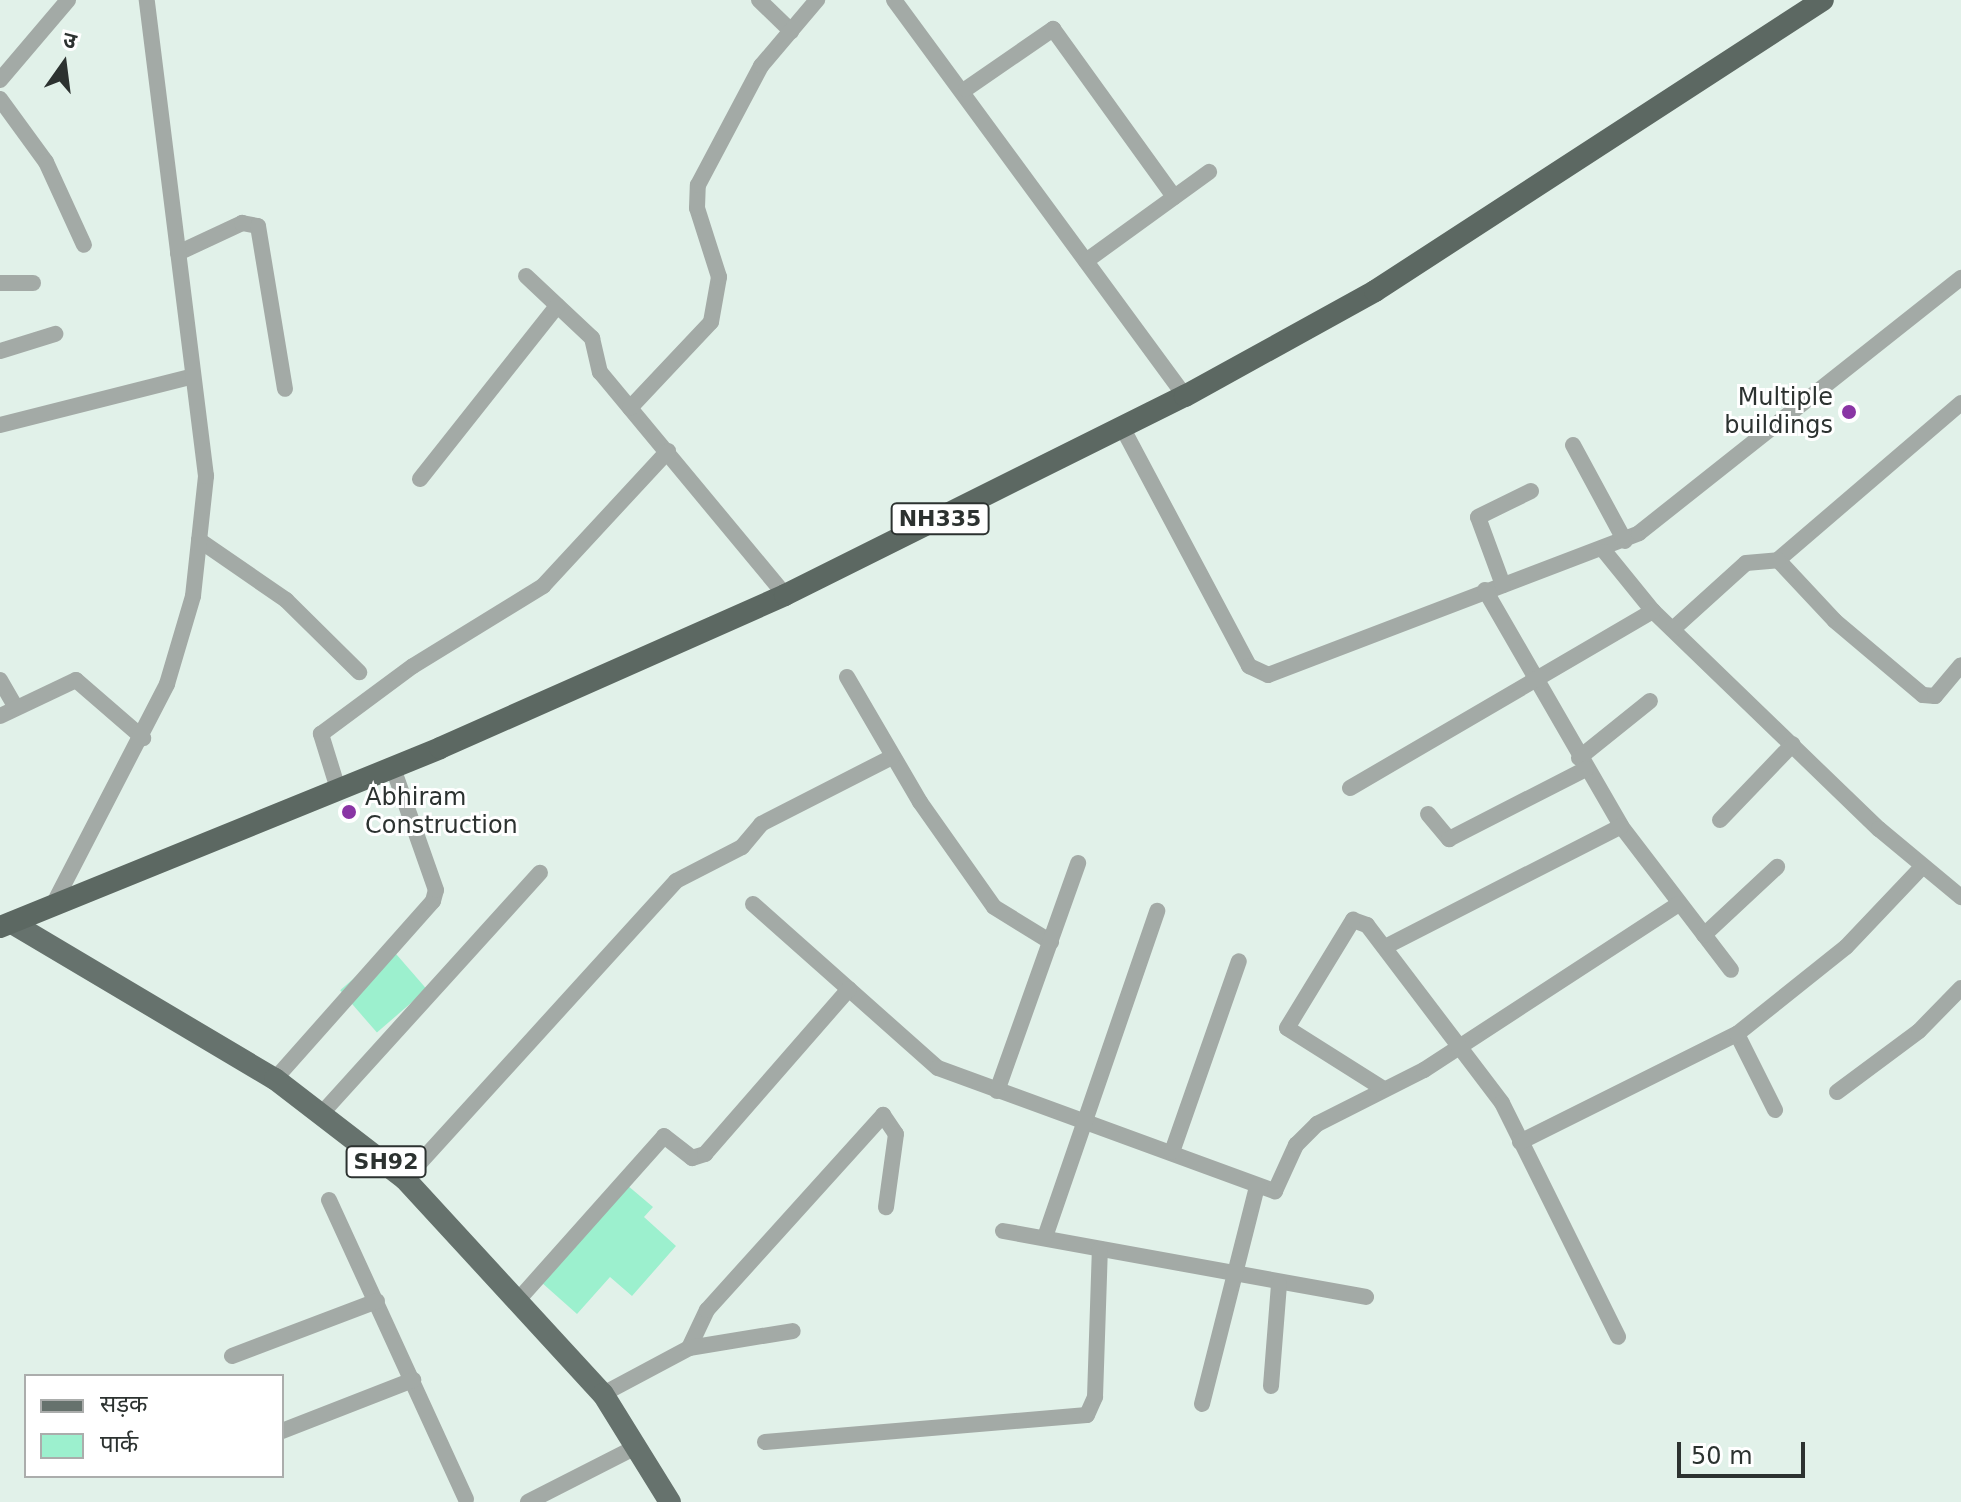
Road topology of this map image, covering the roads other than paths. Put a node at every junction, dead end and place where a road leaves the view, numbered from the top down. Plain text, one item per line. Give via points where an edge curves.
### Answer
1 (68, 0) edge
2 (147, 0) edge
3 (759, 0) edge
4 (817, 0) edge
5 (894, 0) edge
6 (1823, 0) edge
7 (791, 31) junction
8 (0, 80) edge
9 (966, 89) junction
10 (0, 99) edge
11 (1209, 172) dead end
12 (1174, 197) junction
13 (84, 245) dead end
14 (178, 253) junction
15 (1086, 261) junction
16 (526, 276) dead end
17 (1961, 278) edge
18 (0, 283) edge
19 (33, 283) dead end
20 (557, 306) junction
21 (55, 334) dead end
22 (0, 351) edge
23 (193, 376) junction
24 (285, 389) dead end
25 (1185, 396) junction
26 (1961, 403) edge
27 (630, 408) junction
28 (0, 425) edge
29 (1122, 427) junction
30 (1573, 445) dead end
31 (668, 451) junction
32 (420, 479) dead end
33 (1531, 491) dead end
34 (199, 540) junction
35 (1625, 541) junction
36 (1605, 552) junction
37 (1778, 560) junction
38 (1503, 585) junction
39 (1485, 590) junction
40 (785, 595) junction
41 (1653, 611) junction
42 (1673, 629) junction
43 (1961, 665) edge
44 (359, 672) dead end
45 (847, 677) dead end
46 (0, 680) edge
47 (1532, 681) junction
48 (1650, 701) dead end
49 (16, 708) junction
50 (0, 716) edge
51 (143, 738) junction
52 (1793, 744) junction
53 (892, 757) junction
54 (1582, 764) junction
55 (393, 768) junction
56 (1350, 788) dead end
57 (338, 789) junction
58 (1428, 814) dead end
59 (1720, 820) dead end
60 (1621, 826) junction
61 (1078, 863) dead end
62 (1777, 867) dead end
63 (1922, 867) junction
64 (540, 873) dead end
65 (1961, 897) edge
66 (753, 904) dead end
67 (1679, 904) junction
68 (52, 907) junction
69 (1157, 911) dead end
70 (6, 925) edge
71 (1704, 935) junction
72 (1051, 942) junction
73 (1385, 947) junction
74 (1239, 961) dead end
75 (1731, 970) dead end
76 (1961, 988) edge
77 (849, 989) junction
78 (1737, 1034) junction
79 (1462, 1046) junction
80 (275, 1079) junction
81 (1382, 1088) junction
82 (997, 1091) junction
83 (1837, 1092) dead end
84 (1775, 1110) dead end
85 (323, 1112) junction
86 (1086, 1124) junction
87 (1520, 1142) junction
88 (1172, 1152) junction
89 (405, 1179) junction
90 (1257, 1186) junction
91 (329, 1200) dead end
92 (886, 1207) dead end
93 (1003, 1231) dead end
94 (1045, 1237) junction
95 (1100, 1249) junction
96 (1231, 1276) junction
97 (1279, 1284) junction
98 (1366, 1297) dead end
99 (519, 1299) junction
100 (377, 1301) junction
101 (793, 1331) dead end
102 (1618, 1337) dead end
103 (689, 1348) junction
104 (232, 1356) dead end
105 (413, 1380) junction
106 (1271, 1386) dead end
107 (603, 1394) junction
108 (1202, 1404) dead end
109 (284, 1430) edge
110 (765, 1442) dead end
111 (638, 1446) junction
112 (464, 1501) edge
113 (528, 1502) edge
114 (670, 1502) edge

1 - 8 street
2 - 14 street
3 - 7 street
4 - 7 street
5 - 9 street
6 - 25 highway, NH335 via 1375,291
7 - 27 street via 761,66 698,185 697,208 719,277 711,322
9 - 12 street via 1053,29
9 - 15 street
10 - 13 street via 46,162
11 - 12 street
12 - 15 street
14 - 23 street
14 - 24 street via 242,223 258,226
15 - 25 street
16 - 20 street
17 - 35 street via 1671,513
18 - 19 street
20 - 27 street via 592,338 600,372
20 - 32 street
21 - 22 street
23 - 28 street
23 - 34 street via 206,476
25 - 29 highway, NH335
26 - 37 street
27 - 31 street
29 - 39 street via 1257,673
29 - 40 highway, NH335
30 - 35 street
31 - 40 street
31 - 57 street via 543,586 413,666 321,734
33 - 38 street via 1478,517
34 - 44 street via 286,600
34 - 51 street via 193,596
35 - 36 street
36 - 38 street
36 - 41 street
37 - 42 street via 1746,563
37 - 43 street via 1835,621 1923,695 1935,696
38 - 39 street
39 - 47 street
40 - 55 highway, NH335
41 - 42 street
41 - 47 street
42 - 52 street
45 - 53 street
46 - 49 street
47 - 54 street
47 - 56 street
48 - 54 street
49 - 50 street
49 - 51 street via 76,680
51 - 68 street
52 - 59 street
52 - 63 street
53 - 72 street via 994,907
53 - 89 street via 761,824 742,847 676,881
54 - 58 street via 1449,839
54 - 60 street
55 - 57 highway, NH335
55 - 80 street via 436,890 433,901
57 - 68 highway, NH335
60 - 67 street
60 - 73 street
61 - 72 street
62 - 71 street
63 - 65 street
63 - 78 street via 1846,947
64 - 85 street
66 - 77 street
67 - 71 street
67 - 79 street
68 - 70 highway, NH335
69 - 86 street
70 - 80 main road, SH92
71 - 75 street
72 - 82 street
73 - 79 street
73 - 81 street via 1353,920 1286,1021 1292,1033
74 - 88 street
76 - 83 street via 1919,1031
77 - 82 street via 938,1068
77 - 99 street via 705,1154 692,1158 664,1136
78 - 84 street
78 - 87 street
79 - 81 street
79 - 87 street
80 - 85 main road, SH92
81 - 90 street via 1304,1134 1275,1191
82 - 86 street
85 - 89 main road, SH92
86 - 88 street
86 - 94 street
87 - 102 street
88 - 90 street
89 - 99 main road, SH92
90 - 96 street
91 - 100 street
92 - 103 street via 896,1134 883,1115 707,1310
93 - 94 street
94 - 95 street
95 - 96 street
95 - 110 street via 1095,1397 1087,1415
96 - 97 street
96 - 108 street
97 - 98 street
97 - 106 street
99 - 107 main road, SH92
100 - 104 street
100 - 105 street
101 - 103 street
103 - 107 street
105 - 109 street
105 - 112 street
107 - 111 main road, SH92
111 - 113 street
111 - 114 main road, SH92

